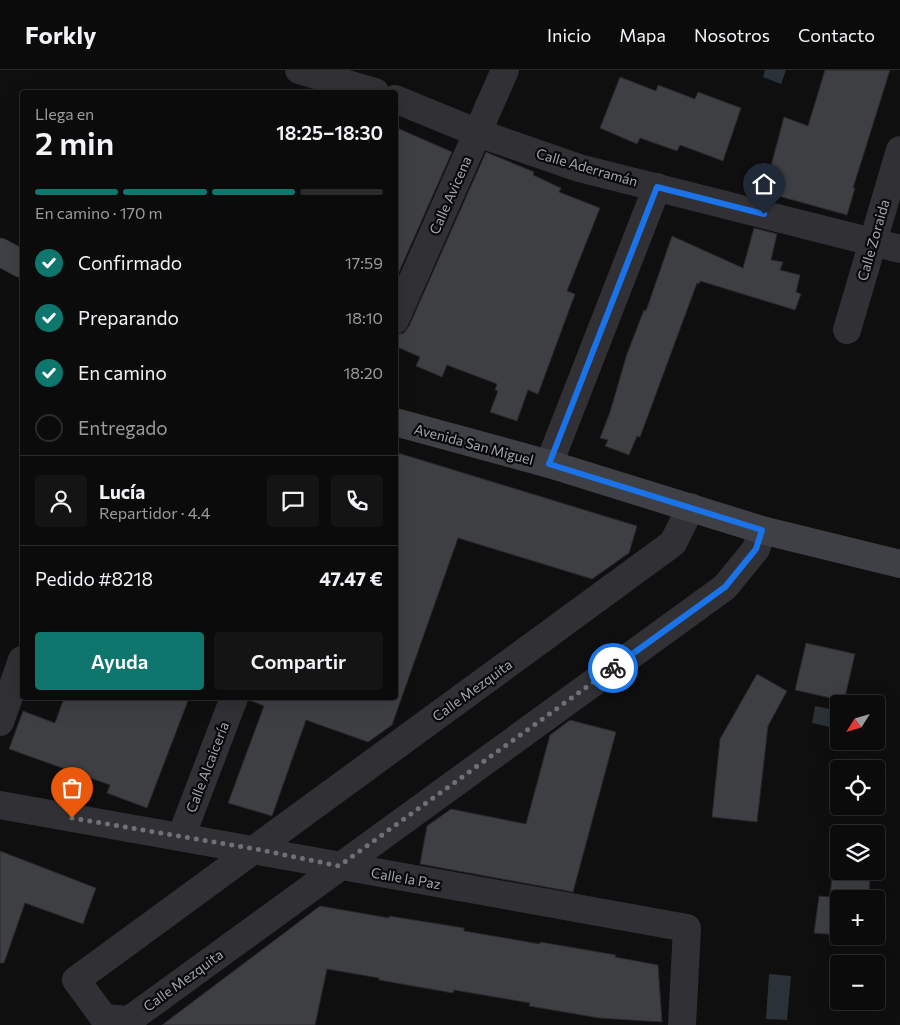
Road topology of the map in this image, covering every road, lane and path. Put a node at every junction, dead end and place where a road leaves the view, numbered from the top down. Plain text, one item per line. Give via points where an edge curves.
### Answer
1 (299, 70) edge
2 (505, 70) edge
3 (368, 90) edge
4 (398, 100) edge
5 (478, 132) junction
6 (900, 150) edge
7 (657, 187) junction
8 (872, 242) junction
9 (900, 249) edge
10 (0, 252) edge
11 (20, 263) edge
12 (398, 313) edge
13 (847, 330) dead end
14 (398, 423) edge
15 (549, 464) junction
16 (691, 508) junction
17 (762, 530) junction
18 (900, 564) edge
19 (20, 666) edge
20 (233, 700) edge
21 (0, 722) edge
22 (0, 805) edge
23 (181, 837) junction
24 (256, 849) junction
25 (339, 866) junction
26 (682, 1025) edge

1 - 3 street
2 - 5 street, Calle Avicena
4 - 5 street, Calle Aderramán
5 - 7 street, Calle Aderramán via 579,168
5 - 12 street, Calle Avicena
6 - 8 street, Calle Zoraida
7 - 8 street, Calle Aderramán
7 - 15 street
8 - 9 street, Calle Aderramán
8 - 13 street, Calle Zoraida
10 - 11 street
14 - 15 street, Avenida San Miguel
15 - 16 street, Avenida San Miguel
16 - 17 street, Avenida San Miguel
16 - 24 street, Calle Mezquita via 673,543
17 - 18 street, Avenida San Miguel
17 - 25 street, Calle Mezquita via 756,549 725,587
19 - 21 street
20 - 23 street, Calle Alcaicería
22 - 23 street, Calle la Paz
23 - 24 street, Calle la Paz
24 - 25 street, Calle la Paz
24 - 25 street, Calle Mezquita via 76,980 104,1018 129,1020
25 - 26 street, Calle la Paz via 688,928

